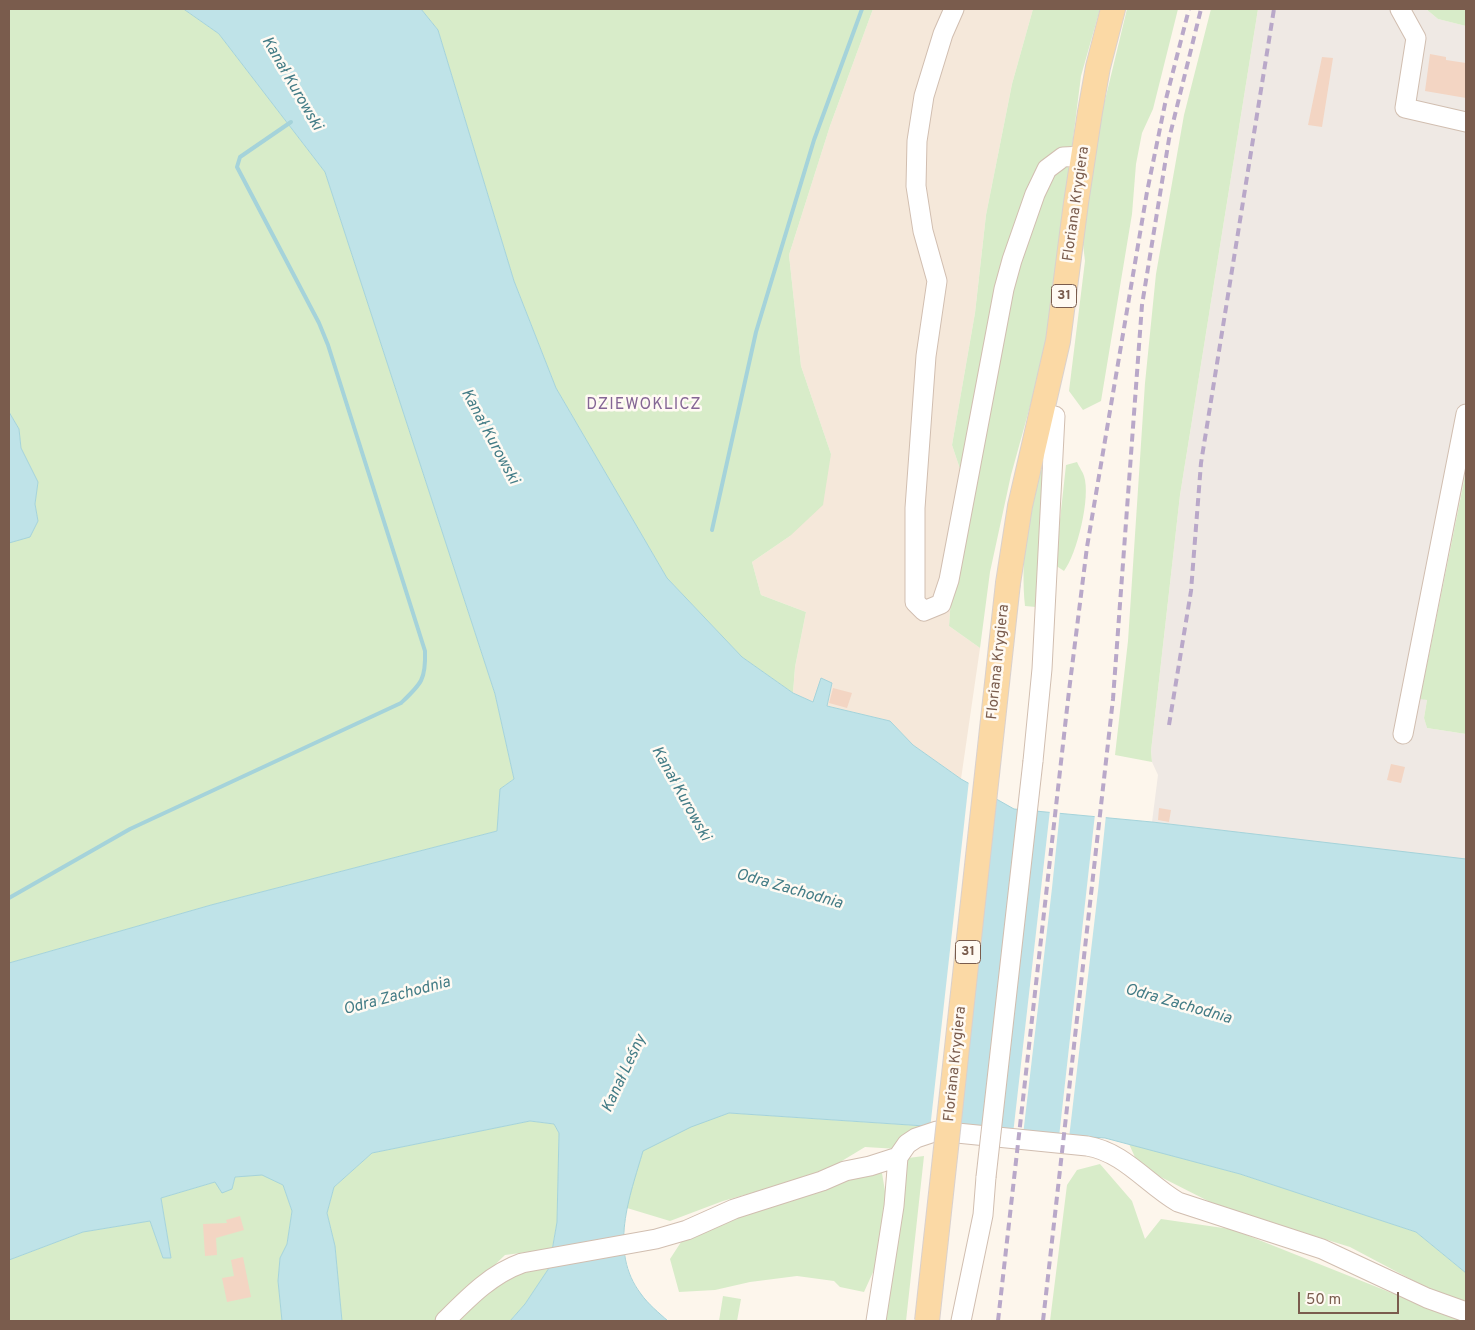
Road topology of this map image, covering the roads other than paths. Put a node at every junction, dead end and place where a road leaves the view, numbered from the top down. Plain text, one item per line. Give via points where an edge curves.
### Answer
1 (954, 9) edge
2 (1113, 9) edge
3 (1400, 9) edge
4 (1466, 122) edge
5 (1083, 156) junction
6 (1466, 414) edge
7 (1056, 416) dead end
8 (1403, 734) dead end
9 (898, 1157) junction
10 (1466, 1312) edge
11 (445, 1321) edge
12 (876, 1321) edge
13 (927, 1321) edge
14 (961, 1321) edge

1 - 5 street via 924,96 917,141 916,186 923,231 938,281 926,356 915,508 915,602 924,611 941,604 949,580 1004,290 1023,225 1047,169 1063,157
2 - 5 main road, Floriana Krygiera / 31 via 1098,67
3 - 4 street via 1416,38 1404,108
5 - 13 main road, Floriana Krygiera / 31, bridge via 1058,341 1020,506 1008,583
6 - 8 street
7 - 14 street, bridge via 1042,669 981,1225
9 - 10 street via 906,1144 937,1131 1095,1148 1119,1158 1178,1202 1322,1249 1427,1298
9 - 11 street via 845,1171 687,1230 503,1270
9 - 12 street via 894,1206

